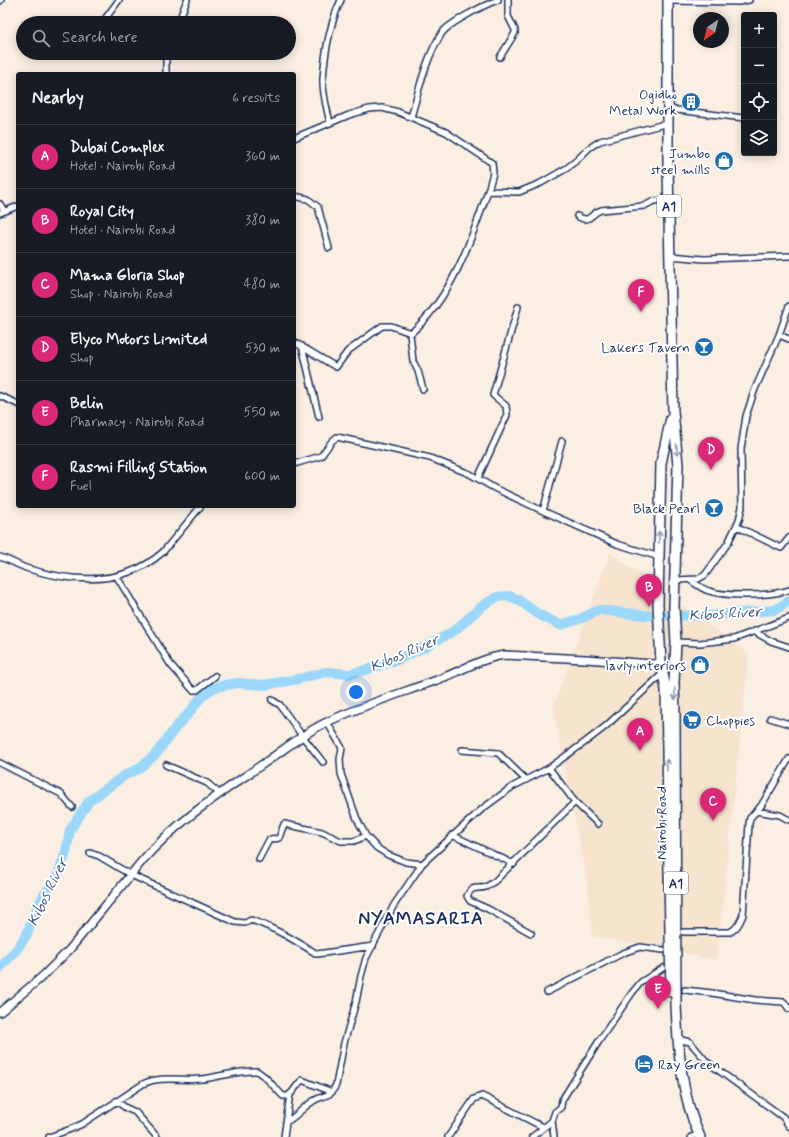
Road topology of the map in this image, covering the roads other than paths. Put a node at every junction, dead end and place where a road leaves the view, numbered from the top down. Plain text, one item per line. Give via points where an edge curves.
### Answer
1 (119, 0) edge
2 (187, 0) edge
3 (342, 0) edge
4 (498, 0) edge
5 (508, 0) edge
6 (668, 0) edge
7 (749, 0) edge
8 (107, 16) edge
9 (181, 16) edge
10 (500, 57) dead end
11 (166, 60) edge
12 (166, 72) edge
13 (668, 109) junction
14 (411, 117) junction
15 (741, 118) edge
16 (330, 123) junction
17 (668, 123) junction
18 (296, 137) edge
19 (488, 191) junction
20 (296, 196) edge
21 (669, 200) junction
22 (0, 204) edge
23 (16, 207) edge
24 (2, 212) edge
25 (577, 216) dead end
26 (329, 248) dead end
27 (670, 256) junction
28 (789, 256) edge
29 (789, 306) edge
30 (518, 307) dead end
31 (412, 332) junction
32 (779, 335) junction
33 (789, 339) edge
34 (296, 343) edge
35 (302, 346) junction
36 (423, 389) dead end
37 (0, 396) edge
38 (16, 403) edge
39 (673, 411) junction
40 (319, 417) dead end
41 (562, 442) dead end
42 (296, 463) edge
43 (661, 471) junction
44 (678, 472) junction
45 (478, 478) junction
46 (200, 508) edge
47 (543, 511) junction
48 (736, 526) junction
49 (789, 538) edge
50 (0, 558) edge
51 (659, 558) junction
52 (117, 576) junction
53 (675, 580) junction
54 (690, 580) junction
55 (789, 590) edge
56 (789, 618) edge
57 (755, 632) junction
58 (676, 642) junction
59 (789, 647) edge
60 (661, 663) junction
61 (215, 676) dead end
62 (659, 677) dead end
63 (272, 700) dead end
64 (770, 718) dead end
65 (328, 722) junction
66 (789, 724) edge
67 (303, 737) junction
68 (462, 750) dead end
69 (789, 759) edge
70 (324, 762) dead end
71 (0, 763) edge
72 (166, 765) dead end
73 (549, 768) junction
74 (526, 780) junction
75 (220, 794) junction
76 (575, 802) junction
77 (72, 807) dead end
78 (756, 811) junction
79 (789, 820) edge
80 (598, 824) dead end
81 (452, 835) junction
82 (366, 836) junction
83 (90, 853) dead end
84 (259, 860) dead end
85 (422, 864) junction
86 (514, 864) junction
87 (131, 875) junction
88 (683, 932) dead end
89 (531, 933) dead end
90 (373, 946) junction
91 (663, 950) dead end
92 (663, 968) dead end
93 (685, 990) dead end
94 (547, 992) dead end
95 (789, 1009) edge
96 (0, 1012) edge
97 (677, 1039) junction
98 (332, 1092) junction
99 (290, 1094) junction
100 (116, 1101) junction
101 (552, 1121) junction
102 (286, 1122) junction
103 (789, 1126) edge
104 (543, 1127) junction
105 (50, 1137) edge
106 (157, 1137) edge
107 (284, 1137) edge
108 (448, 1137) edge
109 (532, 1137) edge
110 (554, 1137) edge
111 (695, 1137) edge

1 - 8 street
2 - 9 street
3 - 16 street via 327,47 323,78
4 - 14 street via 453,24 442,33 428,63
5 - 10 street via 508,16 515,33
6 - 7 street
6 - 13 highway, A1
11 - 12 street
13 - 15 street
13 - 17 highway, A1
14 - 16 street via 382,108 349,115
14 - 19 street via 446,132 492,163
16 - 18 street
17 - 19 street via 600,141 567,168 519,192
17 - 21 highway, A1
19 - 31 street via 456,273 440,299
20 - 26 street via 308,199 318,207
21 - 25 street via 654,201 644,206 601,210 587,220
21 - 27 highway, A1
22 - 24 street
23 - 24 street
27 - 28 street
27 - 39 highway, A1
29 - 32 street
30 - 45 street via 493,395 506,406 507,415
31 - 35 street via 382,326 348,351 336,367
31 - 36 street via 410,334 414,361
32 - 33 street
32 - 48 street via 746,416 741,449 742,507
34 - 35 street
35 - 40 street
37 - 38 street
39 - 43 highway, A1
39 -> 44 highway, A1
41 - 47 street
42 - 45 street via 320,456 335,438 340,437 430,458
43 - 44 highway
51 -> 43 highway, A1
44 - 53 highway, A1
45 - 47 street
46 - 52 street via 156,558 140,569
47 - 51 street via 617,544
48 - 49 street via 781,548
48 - 54 street via 728,543 705,575
50 - 52 street via 27,568 74,579
51 - 60 highway, Nairobi Road / A1
52 - 61 street via 170,664 193,690 197,690
53 - 54 street
53 - 58 highway, Nairobi Road / A1
54 - 55 street via 708,591 721,593 762,594
56 - 57 street
57 - 58 street via 725,641
57 - 59 street
58 -> 97 highway, Nairobi Road / A1 via 674,682
60 - 65 main road via 495,656
111 -> 60 highway, Nairobi Road / A1 via 676,1061 671,993 666,689
62 - 73 street via 606,726
63 - 67 street via 280,704
64 - 66 street
65 - 67 main road
65 - 82 street via 342,748 341,774 357,820
67 - 70 street
67 - 75 main road
68 - 74 street via 498,753
69 - 78 street
71 - 77 street via 60,794
72 - 75 street via 207,783
73 - 74 street
73 - 76 street
74 - 81 street via 482,809
75 - 87 main road via 168,834
76 - 80 street
76 - 86 street
78 - 79 street via 780,815
78 - 88 street via 749,824 741,921 730,932
81 - 85 street
81 - 86 street
82 - 84 street via 354,841 341,841 322,832 284,824 279,838 268,840
82 - 85 street via 376,848 388,855 406,862
83 - 87 street
85 - 90 street via 394,905
86 - 89 street via 495,881 486,887 470,890 467,896 470,901
87 - 90 street via 235,922 258,922 317,954
87 - 96 main road via 70,949 43,976
90 - 98 street via 366,958 336,1085
91 - 94 street via 640,948 629,951
92 - 101 street via 641,982 632,992 562,1100 561,1107 555,1112
93 - 95 street via 784,1002
97 - 103 street via 690,1042 707,1062 783,1117
97 - 111 highway, Nairobi Road / A1 via 681,1072
98 - 99 street via 302,1080
98 - 102 street via 311,1102
99 - 100 street via 283,1096 265,1077 254,1071 202,1079 148,1081
99 - 102 street
100 - 105 street via 82,1124
100 - 106 street via 135,1112
101 - 104 street
101 - 110 street
102 - 107 street
104 - 108 street via 482,1096 474,1099
104 - 109 street

